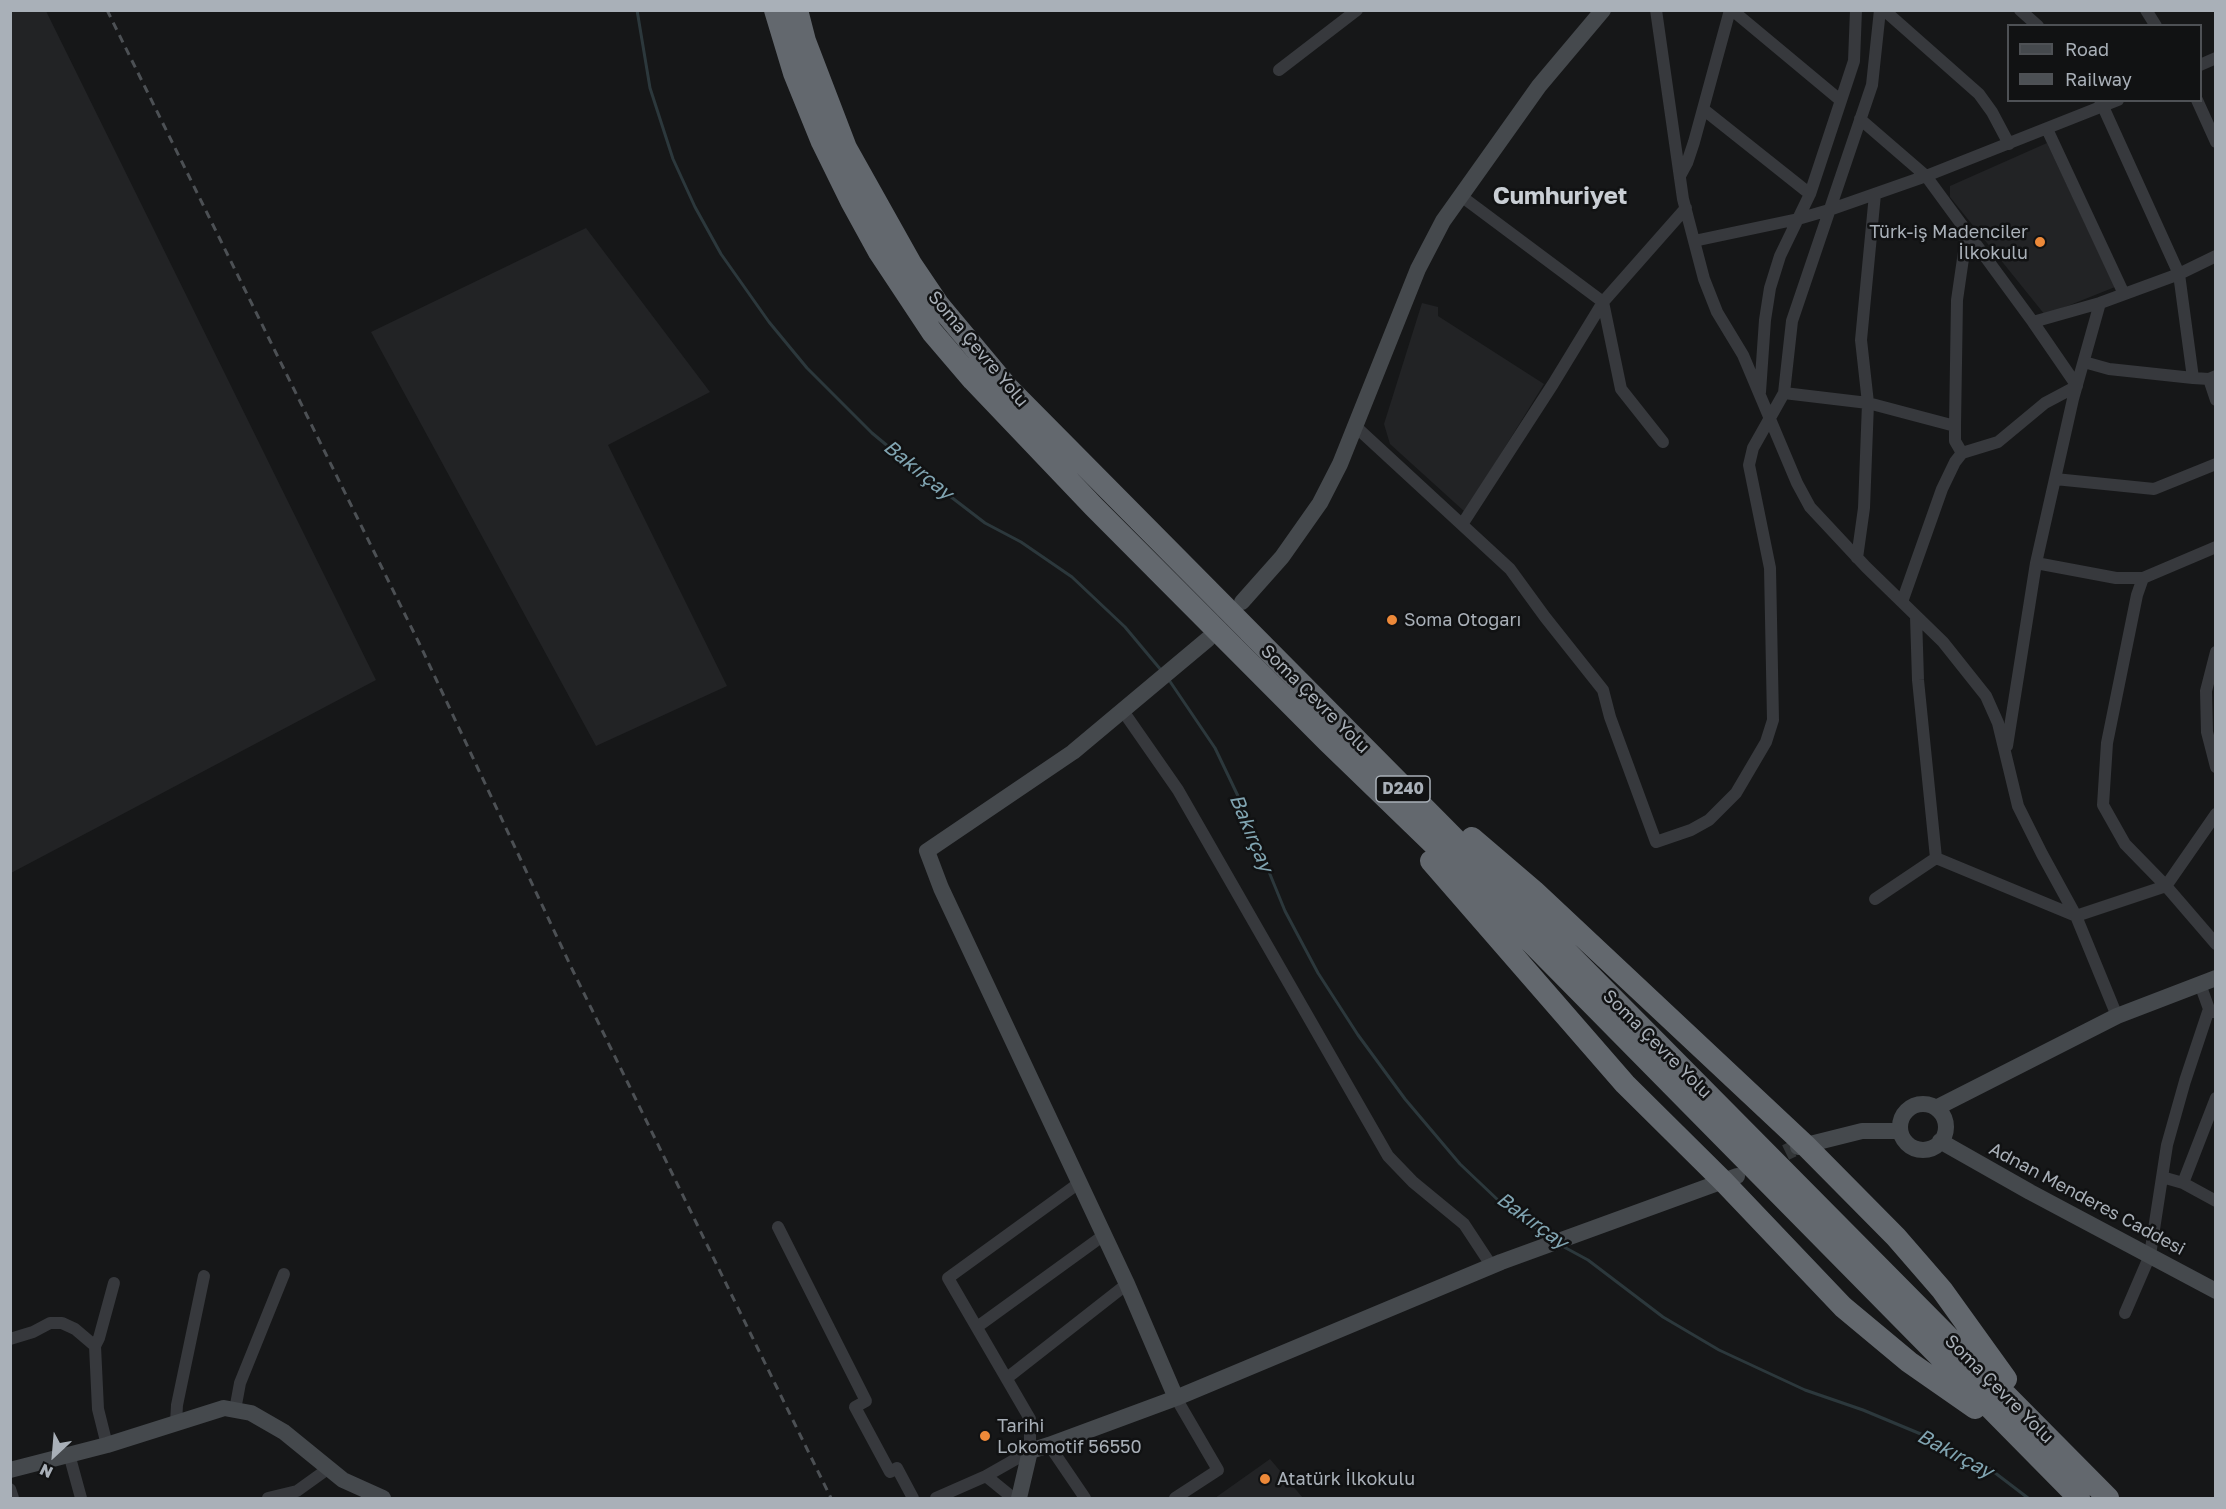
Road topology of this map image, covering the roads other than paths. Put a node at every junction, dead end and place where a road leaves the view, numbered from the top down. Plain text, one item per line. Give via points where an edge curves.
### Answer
1 (775, 10) edge
2 (796, 10) edge
3 (1357, 10) edge
4 (1603, 10) edge
5 (1656, 10) edge
6 (1731, 10) edge
7 (1856, 10) edge
8 (1882, 10) edge
9 (2020, 10) edge
10 (2146, 10) edge
11 (2035, 24) edge
12 (2155, 24) edge
13 (2216, 58) edge
14 (2202, 64) edge
15 (1279, 70) dead end
16 (1840, 100) junction
17 (2198, 102) edge
18 (2102, 104) edge
19 (1702, 109) junction
20 (1860, 119) junction
21 (2047, 129) junction
22 (2216, 142) edge
23 (2009, 144) junction
24 (1680, 176) junction
25 (1926, 176) junction
26 (1810, 194) junction
27 (1875, 194) junction
28 (1461, 196) junction
29 (1686, 208) junction
30 (1829, 210) junction
31 (1798, 219) junction
32 (1966, 231) junction
33 (1694, 241) junction
34 (2216, 256) edge
35 (2179, 274) junction
36 (2124, 294) junction
37 (1603, 302) junction
38 (2100, 303) junction
39 (2033, 322) junction
40 (2084, 362) junction
41 (2212, 377) edge
42 (2193, 378) junction
43 (2077, 386) junction
44 (1785, 393) junction
45 (1760, 395) junction
46 (2216, 400) edge
47 (1868, 403) junction
48 (1770, 419) junction
49 (1355, 426) junction
50 (1955, 426) junction
51 (1663, 442) dead end
52 (1962, 453) junction
53 (2216, 464) edge
54 (2055, 479) junction
55 (1463, 523) junction
56 (2216, 547) edge
57 (1857, 558) junction
58 (2036, 563) junction
59 (2143, 578) junction
60 (1242, 602) dead end
61 (1902, 602) junction
62 (1916, 616) junction
63 (1202, 644) dead end
64 (2216, 652) edge
65 (1123, 711) junction
66 (1334, 734) junction
67 (2006, 753) junction
68 (2216, 766) edge
69 (2216, 814) edge
70 (1936, 858) junction
71 (2166, 886) junction
72 (1875, 900) dead end
73 (2076, 915) junction
74 (2216, 944) edge
75 (2208, 981) edge
76 (2212, 1011) edge
77 (2117, 1016) junction
78 (2216, 1098) edge
79 (1936, 1108) junction
80 (1900, 1131) junction
81 (1941, 1142) junction
82 (1799, 1147) junction
83 (2162, 1177) junction
84 (1730, 1179) junction
85 (1079, 1183) junction
86 (2183, 1183) junction
87 (2216, 1201) edge
88 (778, 1227) dead end
89 (1104, 1235) junction
90 (2150, 1255) junction
91 (1496, 1263) junction
92 (285, 1274) dead end
93 (204, 1276) dead end
94 (114, 1283) dead end
95 (1128, 1284) junction
96 (2216, 1291) edge
97 (2125, 1313) dead end
98 (977, 1327) junction
99 (10, 1339) edge
100 (95, 1346) junction
101 (1007, 1378) junction
102 (1176, 1398) junction
103 (236, 1410) junction
104 (176, 1423) junction
105 (107, 1444) junction
106 (1049, 1445) junction
107 (1030, 1451) junction
108 (69, 1454) junction
109 (2043, 1462) junction
110 (329, 1468) junction
111 (10, 1470) edge
112 (2083, 1473) junction
113 (987, 1476) junction
114 (10, 1489) edge
115 (1181, 1497) edge
116 (13, 1498) edge
117 (81, 1498) edge
118 (268, 1498) edge
119 (383, 1498) edge
120 (914, 1498) edge
121 (936, 1498) edge
122 (1013, 1498) edge
123 (1019, 1498) edge
124 (1085, 1498) edge
125 (2079, 1498) edge
126 (2108, 1498) edge

1 - 66 highway, Soma Çevre Yolu / D240 via 794,73 822,142 879,252 932,332 1094,507
2 - 66 highway, Soma Çevre Yolu / D240 via 846,148 938,304 1009,389
3 - 15 street
4 - 28 main road via 1539,86
5 - 24 street
6 - 16 street
6 - 19 street
7 - 16 street via 1854,61
8 - 20 street via 1872,85
8 - 23 street via 1979,94
9 - 11 street
10 - 12 street
13 - 14 street
16 - 26 street
17 - 22 street
18 - 21 street
18 - 35 street
19 - 24 street
19 - 26 street
20 - 25 street
20 - 30 street
21 - 23 street
21 - 36 street
23 - 25 street
24 - 29 street
25 - 27 street
25 - 32 street
26 - 31 street
27 - 30 street
27 - 47 street via 1861,340
28 - 37 street
28 - 49 main road via 1418,269
29 - 33 street
29 - 37 street
30 - 31 street
30 - 44 street via 1792,321
31 - 33 street
31 - 45 street via 1770,288
32 - 39 street
32 - 50 street via 1958,300
33 - 45 street via 1717,312 1743,355
34 - 35 street
35 - 36 street
35 - 42 street
36 - 38 street
37 - 51 street via 1621,389
37 - 55 street
38 - 39 street
38 - 40 street
39 - 43 street
40 - 42 street via 2109,369
40 - 43 street
41 - 42 street
41 - 46 street
43 - 52 street via 2045,404 1998,442
43 - 54 street
44 - 47 street
44 - 48 street
45 - 48 street
47 - 50 street
47 - 57 street via 1864,508
48 - 55 street via 1753,448 1749,465 1770,568 1773,720 1766,742 1736,793 1709,820 1656,842 1603,690 1510,569
48 - 57 street via 1810,507
49 - 55 street
49 - 60 main road via 1320,503 1282,557
50 - 52 street via 1955,441
52 - 61 street via 1942,489
53 - 54 street via 2154,489
54 - 58 street
56 - 59 street
57 - 61 street
58 - 59 street via 2116,578
58 - 67 street
59 - 71 street via 2107,743 2103,805 2125,844
61 - 62 street
62 - 67 street via 1943,642 1986,696
62 - 70 street via 1918,680
63 - 65 main road
64 - 68 street via 2206,692 2207,732
65 - 85 main road via 1073,752 927,851
65 - 91 street via 1178,790 1388,1156 1464,1224
66 - 82 highway via 1534,891 1743,1088
66 - 84 highway via 1625,1084
66 - 109 highway, Soma Çevre Yolu / D240 via 1446,856
66 - 112 highway, Soma Çevre Yolu / D240
67 - 73 street via 2018,806
69 - 71 street
70 - 72 street
70 - 73 street
71 - 73 street
71 - 74 street
73 - 77 street
75 - 76 street
75 - 77 main road
76 - 83 street via 2170,1134
77 - 79 main road
78 - 86 street
79 - 80 main road via 1923,1104 1910,1107 1902,1117
79 - 81 main road via 1946,1127
80 - 81 main road via 1907,1143 1921,1149
80 - 82 main road via 1863,1131
81 - 90 main road, Adnan Menderes Caddesi
82 - 112 highway via 1896,1237 1942,1290 1994,1365
83 - 86 street
83 - 90 street
84 - 91 main road
84 - 109 highway via 1843,1307 1909,1362
85 - 89 main road
85 - 98 street via 948,1278
86 - 87 street
88 - 120 street via 866,1401 855,1407 890,1472 897,1468
89 - 95 main road
89 - 98 street
90 - 96 main road, Adnan Menderes Caddesi
90 - 97 street
91 - 102 main road
92 - 103 street via 240,1383
93 - 104 street
94 - 100 street
95 - 101 street
95 - 102 main road
98 - 101 street
99 - 100 street via 50,1323 62,1323
100 - 105 street via 98,1409
101 - 107 street via 1030,1419
102 - 106 main road
102 - 115 street via 1218,1470
103 - 104 main road via 224,1408
103 - 110 main road via 251,1413 284,1431
104 - 105 main road
105 - 108 main road
106 - 107 main road
106 - 124 street
107 - 113 street
107 - 123 main road
108 - 111 main road
108 - 117 street
109 - 125 highway, Soma Çevre Yolu / D240
110 - 118 street via 297,1491
110 - 119 main road via 343,1480
112 - 126 highway, Soma Çevre Yolu / D240
113 - 121 street
113 - 122 street
114 - 116 street

